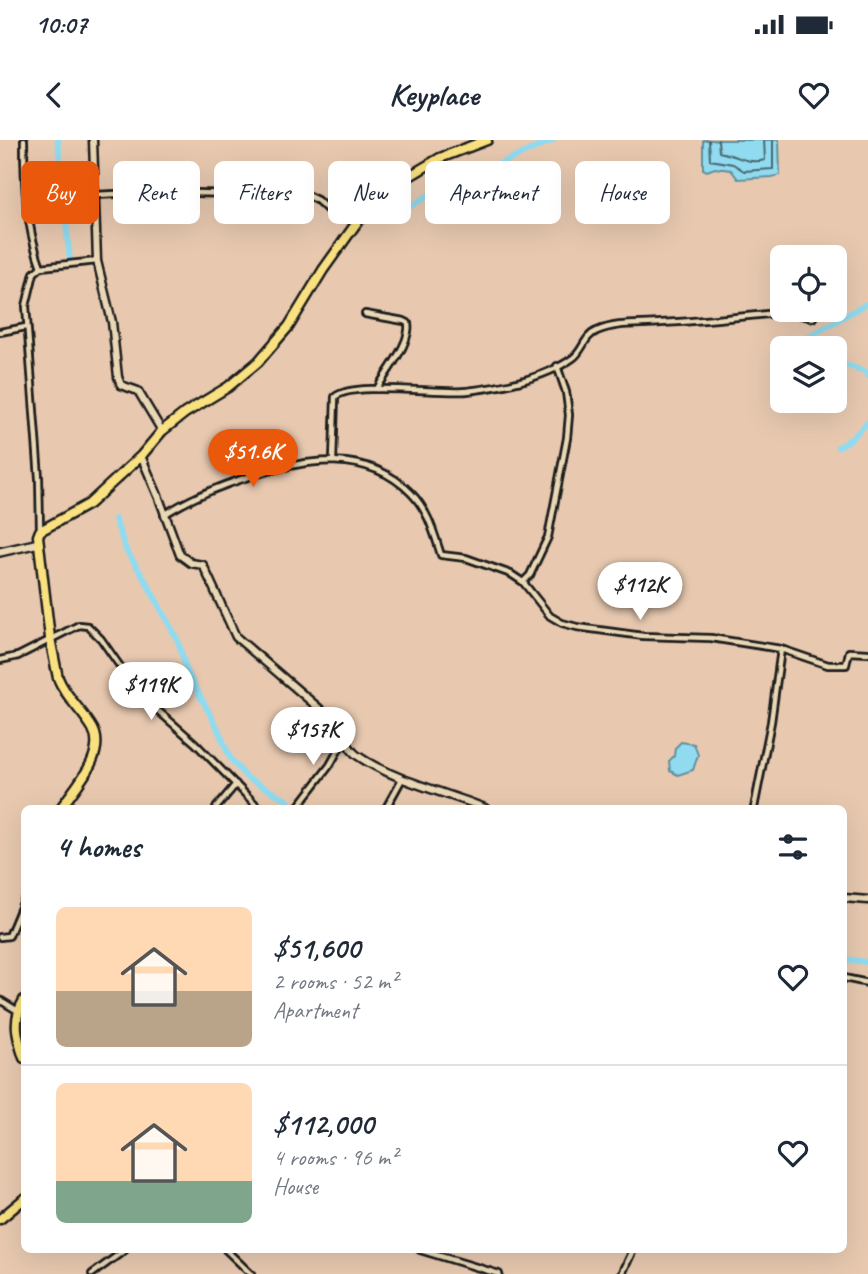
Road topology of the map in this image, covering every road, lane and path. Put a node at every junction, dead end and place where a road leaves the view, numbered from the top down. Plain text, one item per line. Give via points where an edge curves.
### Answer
1 (24, 140) edge
2 (93, 140) edge
3 (487, 140) edge
4 (94, 161) edge
5 (411, 174) edge
6 (99, 195) edge
7 (328, 210) edge
8 (96, 224) edge
9 (356, 224) edge
10 (97, 261) junction
11 (41, 267) junction
12 (365, 314) dead end
13 (770, 314) edge
14 (26, 327) junction
15 (0, 332) edge
16 (557, 366) junction
17 (377, 389) junction
18 (162, 431) junction
19 (141, 456) junction
20 (333, 461) junction
21 (164, 515) junction
22 (40, 531) junction
23 (39, 543) junction
24 (0, 552) edge
25 (523, 582) junction
26 (50, 638) junction
27 (781, 649) junction
28 (868, 653) edge
29 (0, 660) edge
30 (345, 738) junction
31 (402, 778) junction
32 (236, 784) junction
33 (63, 805) edge
34 (218, 805) edge
35 (256, 805) edge
36 (300, 805) edge
37 (388, 805) edge
38 (477, 805) edge
39 (755, 805) edge
40 (847, 898) edge
41 (868, 900) edge
42 (21, 907) edge
43 (0, 937) edge
44 (847, 979) edge
45 (868, 983) edge
46 (0, 1000) edge
47 (21, 1006) edge
48 (18, 1011) junction
49 (20, 1026) edge
50 (21, 1202) edge
51 (0, 1219) edge
52 (121, 1253) edge
53 (229, 1253) edge
54 (429, 1253) edge
55 (631, 1253) edge
56 (92, 1274) edge
57 (251, 1274) edge
58 (499, 1274) edge
59 (622, 1274) edge

1 - 11 street via 31,239
2 - 4 street
3 - 5 main road
6 - 7 street via 309,197
8 - 10 street
9 - 18 main road via 281,338 228,387
10 - 11 street
10 - 18 street via 110,307 121,385 138,391
11 - 14 street via 31,284
12 - 17 street via 404,321 409,329
13 - 16 street via 596,331 573,358
14 - 15 street
14 - 22 street
16 - 17 street via 503,385 466,391
16 - 25 street via 566,392 567,438 548,537
17 - 20 street via 335,397
18 - 19 main road
19 - 21 street
19 - 22 main road via 89,504
20 - 21 street via 282,467 212,489
20 - 25 street via 368,466 411,493 424,509 441,555 481,562
21 - 30 street via 180,555 202,565 236,637 342,728
22 - 23 main road
23 - 24 main road
23 - 26 main road
25 - 27 street via 550,615 577,627
26 - 29 street via 18,656
26 - 32 street via 79,625 88,626 140,695
26 - 33 main road via 63,689 96,738 90,765
27 - 28 street via 828,665 846,665 849,652
27 - 39 street
30 - 31 street via 356,755
30 - 36 street
31 - 37 street
31 - 38 street
32 - 34 street
32 - 35 street
40 - 41 street
42 - 43 street via 9,936
44 - 45 street
46 - 48 street
47 - 48 main road
48 - 49 main road
50 - 51 main road
52 - 56 street
53 - 57 street
54 - 58 street
55 - 59 street

